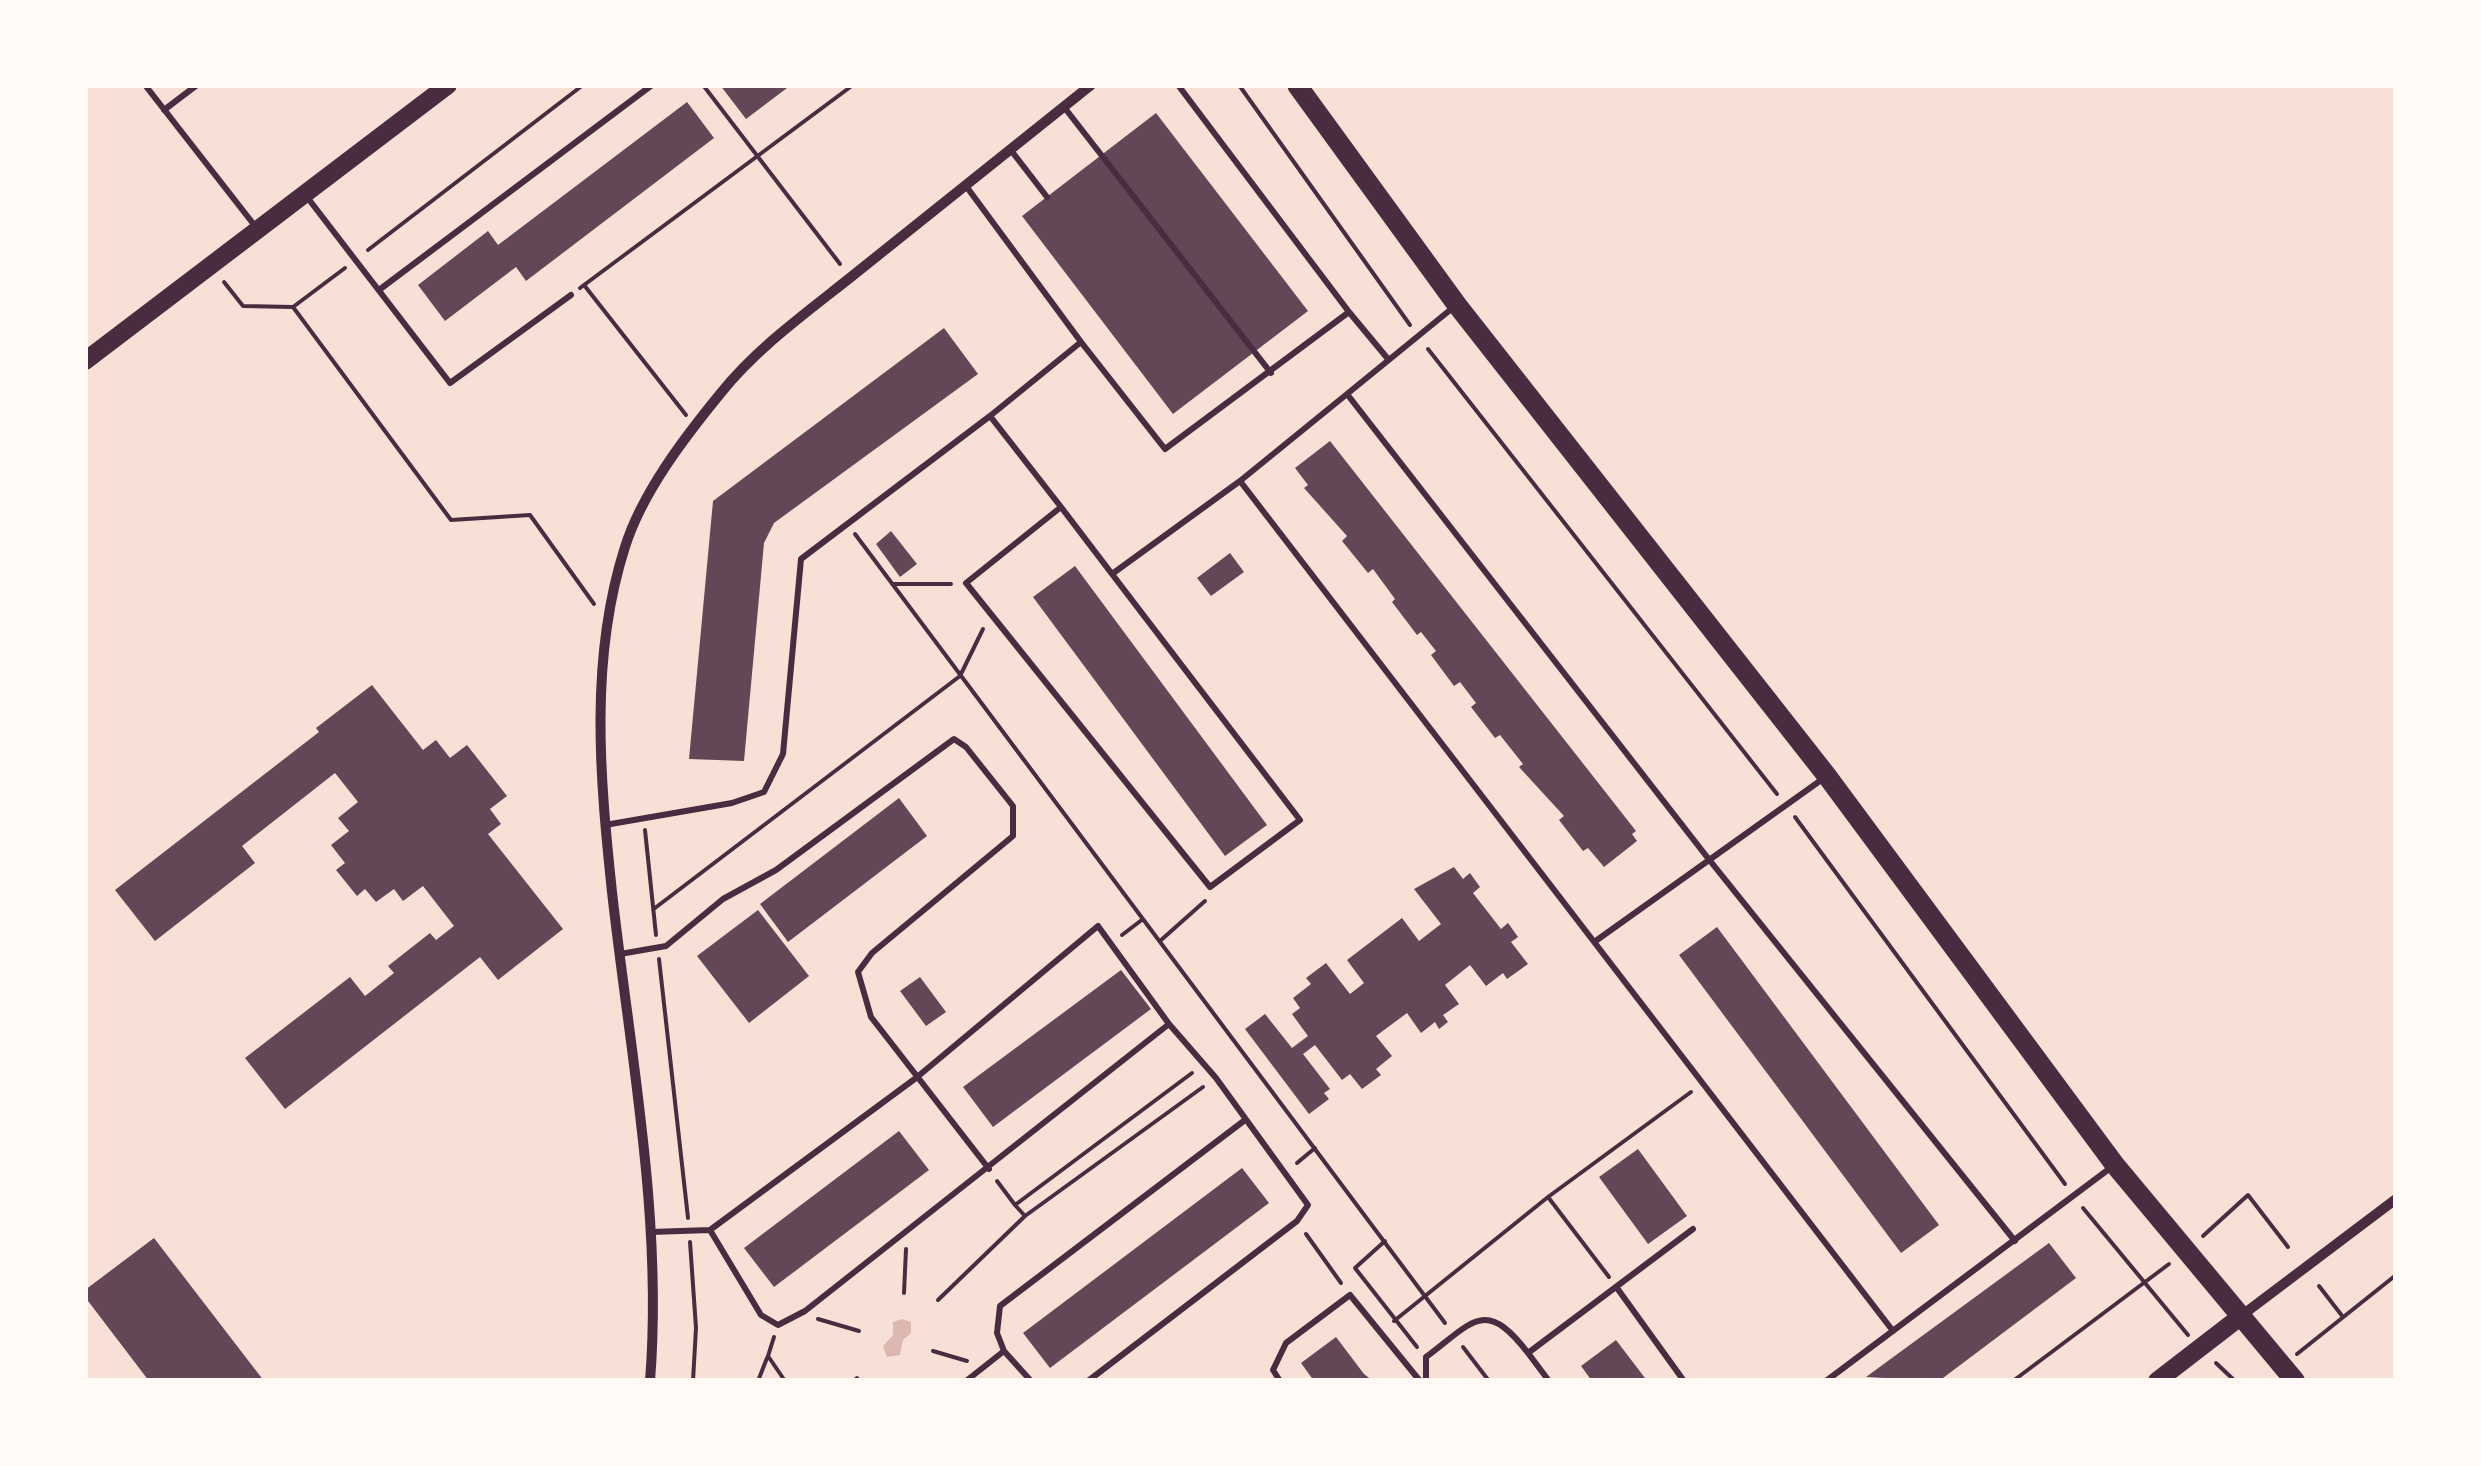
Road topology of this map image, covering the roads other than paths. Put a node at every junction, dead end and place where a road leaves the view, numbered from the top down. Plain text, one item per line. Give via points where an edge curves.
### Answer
1 (145, 85) edge
2 (197, 85) edge
3 (448, 85) edge
4 (652, 85) edge
5 (1092, 85) edge
6 (1178, 85) edge
7 (1298, 85) edge
8 (85, 98) edge
9 (1064, 107) junction
10 (85, 110) edge
11 (164, 110) junction
12 (1010, 148) junction
13 (965, 185) junction
14 (303, 192) junction
15 (1047, 197) dead end
16 (256, 227) junction
17 (379, 290) junction
18 (571, 295) road end
19 (1457, 305) junction
20 (1349, 312) junction
21 (1080, 342) junction
22 (1388, 359) junction
23 (85, 361) edge
24 (1271, 373) junction
25 (1347, 394) junction
26 (990, 416) junction
27 (1240, 480) junction
28 (1061, 508) junction
29 (1112, 574) junction
30 (1826, 776) junction
31 (605, 825) junction
32 (1707, 858) junction
33 (1596, 940) junction
34 (620, 954) junction
35 (1169, 1024) junction
36 (916, 1078) junction
37 (1245, 1120) junction
38 (2115, 1165) junction
39 (989, 1170) junction
40 (2396, 1199) edge
41 (1693, 1229) dead end
42 (710, 1230) junction
43 (650, 1232) junction
44 (2015, 1241) junction
45 (1617, 1288) junction
46 (2240, 1317) junction
47 (1893, 1331) junction
48 (1004, 1351) junction
49 (1528, 1353) junction
50 (2289, 1373) edge
51 (650, 1381) edge
52 (966, 1381) edge
53 (1031, 1381) edge
54 (1088, 1381) edge
55 (1280, 1381) edge
56 (1423, 1381) edge
57 (1549, 1381) edge
58 (1684, 1381) edge
59 (1826, 1381) edge
60 (2157, 1381) edge

1 - 11 lane
2 - 11 lane
3 - 14 street
4 - 17 lane
5 - 9 street
6 - 20 lane
7 - 19 main road
8 - 10 lane
9 - 12 street
9 - 24 lane
11 - 16 lane
12 - 13 street
12 - 15 lane
13 - 21 lane
13 - 31 street via 773,340 721,392 650,494 625,546 609,624 599,719
14 - 16 street
14 - 17 lane
16 - 23 street
17 - 18 lane via 450,383
19 - 22 lane
19 - 30 main road
20 - 22 lane
20 - 24 lane
21 - 24 lane via 1165,449
21 - 26 lane
22 - 25 lane
25 - 27 lane
25 - 32 lane
26 - 28 lane
26 - 31 lane via 802,559 783,754 764,792
27 - 29 lane
27 - 33 lane
28 - 29 lane
28 - 29 lane via 966,584 1210,887 1300,820
30 - 32 lane
30 - 38 main road
31 - 34 street
32 - 33 lane
32 - 44 lane
33 - 47 lane
34 - 36 lane via 666,946 722,898 776,870 954,738 1013,806 1013,836 872,953 858,972 870,1016
34 - 43 street
35 - 36 lane via 1098,926
35 - 37 lane
35 - 39 lane
36 - 39 lane
36 - 42 lane
37 - 48 lane via 1000,1306 997,1333
37 - 54 lane via 1308,1205
38 - 44 lane
38 - 46 main road
39 - 42 lane via 805,1312 778,1325 761,1315
40 - 46 street
41 - 45 lane
42 - 43 lane
43 - 51 street
44 - 47 lane
45 - 49 lane
45 - 58 lane
46 - 50 main road
46 - 60 street
47 - 59 lane
48 - 52 lane
48 - 53 lane
49 - 56 lane via 1493,1318 1476,1320 1426,1357
49 - 57 lane
55 - 56 lane via 1273,1370 1286,1343 1350,1295

